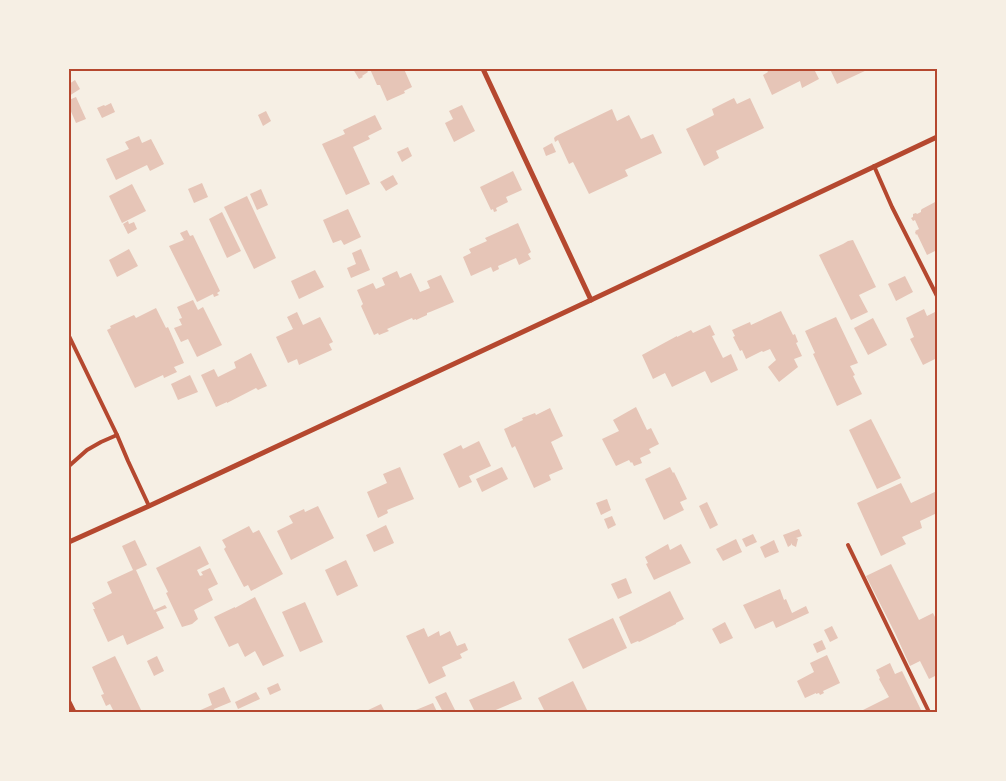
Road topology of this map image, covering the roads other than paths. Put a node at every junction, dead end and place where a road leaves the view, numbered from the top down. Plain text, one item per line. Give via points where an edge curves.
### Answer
1 (483, 69) edge
2 (937, 137) edge
3 (874, 166) junction
4 (937, 296) edge
5 (592, 300) junction
6 (69, 336) edge
7 (117, 435) junction
8 (69, 466) edge
9 (149, 506) junction
10 (69, 542) edge
11 (848, 545) dead end
12 (69, 702) edge
13 (74, 712) edge
14 (929, 712) edge

1 - 5 street
2 - 3 street
3 - 4 lane
3 - 5 street
5 - 9 street
6 - 7 lane
7 - 8 lane via 87,450
7 - 9 lane
9 - 10 street
11 - 14 lane
12 - 13 street

